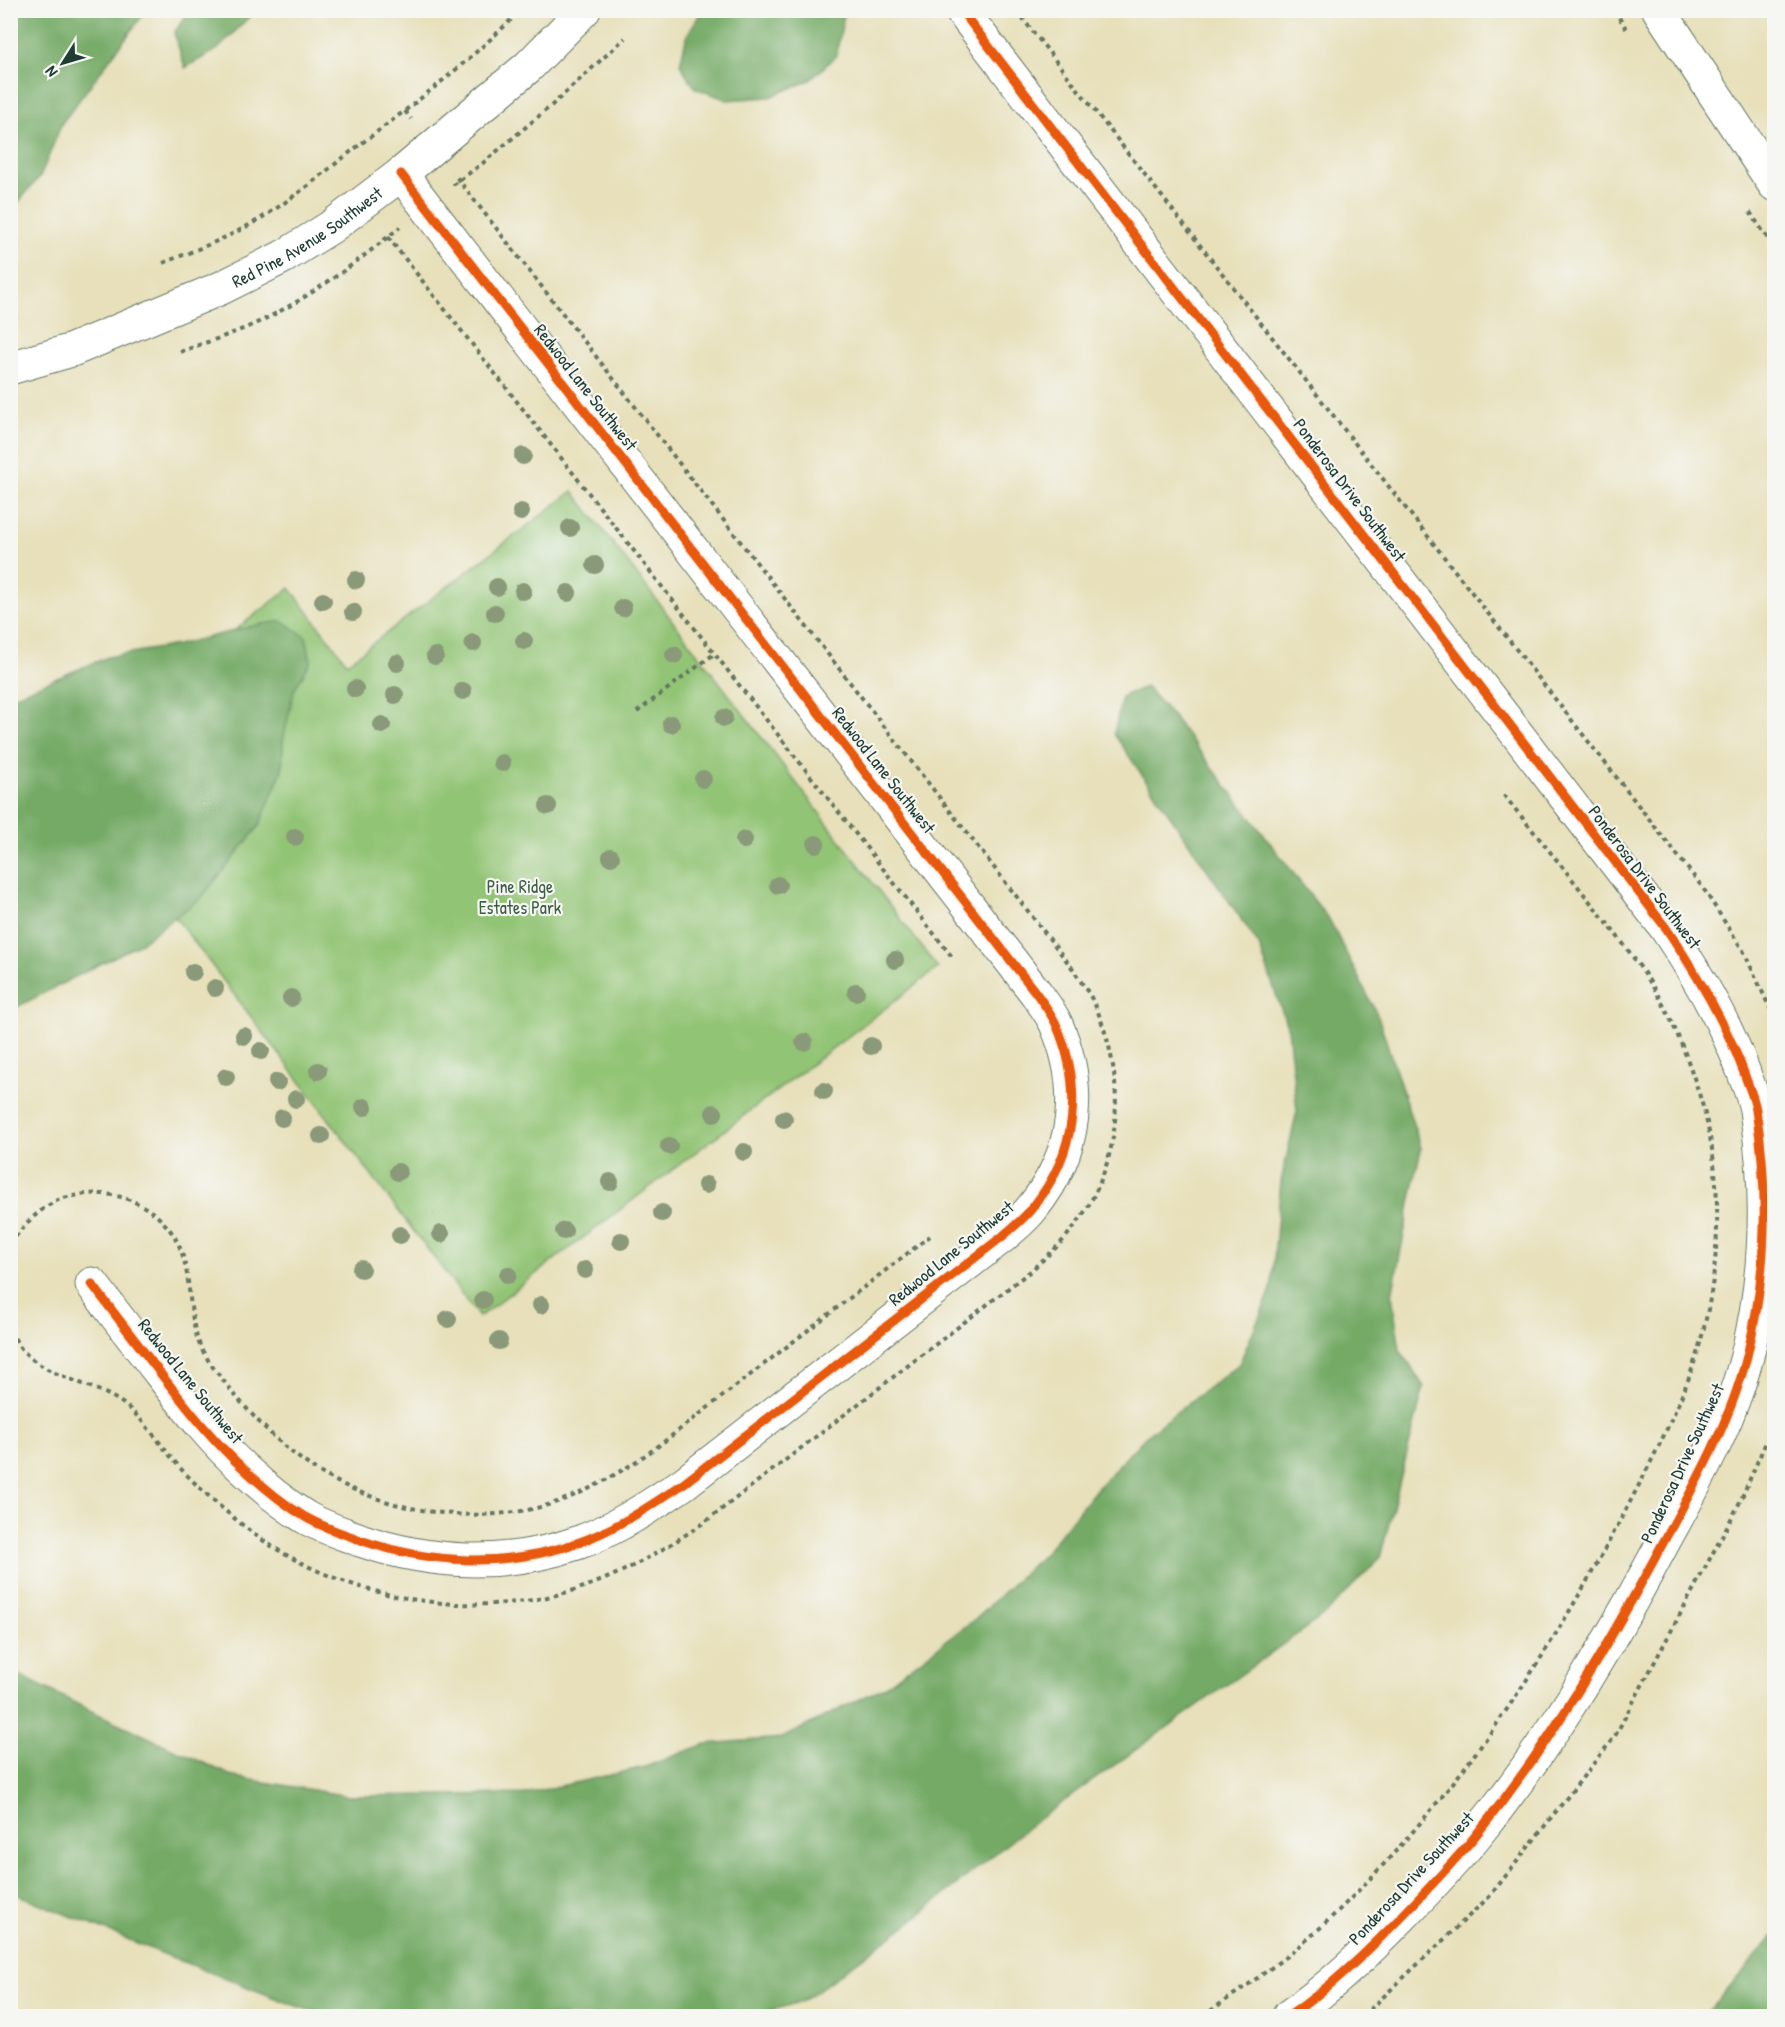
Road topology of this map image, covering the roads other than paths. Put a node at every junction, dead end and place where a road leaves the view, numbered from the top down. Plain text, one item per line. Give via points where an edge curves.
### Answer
1 (584, 10) edge
2 (961, 10) edge
3 (1659, 10) edge
4 (401, 174) junction
5 (1774, 184) edge
6 (10, 368) edge
7 (1765, 1103) edge
8 (92, 1284) dead end
9 (1289, 2016) edge

1 - 4 street, Red Pine Avenue Southwest via 528,67
2 - 7 street, Ponderosa Drive Southwest via 1666,928 1713,1002
3 - 5 street
4 - 6 street, Red Pine Avenue Southwest via 332,227 232,283 72,350
4 - 8 street, Redwood Lane Southwest via 1036,993 1055,1022 1072,1079 1073,1113 1066,1147 1054,1178 1032,1209 1003,1236 683,1484 648,1508 578,1543 505,1559 424,1557 342,1534 306,1517 276,1496 214,1440
7 - 9 street, Ponderosa Drive Southwest via 1763,1266 1757,1311 1734,1395 1677,1517 1624,1616 1568,1708 1476,1836 1351,1967

